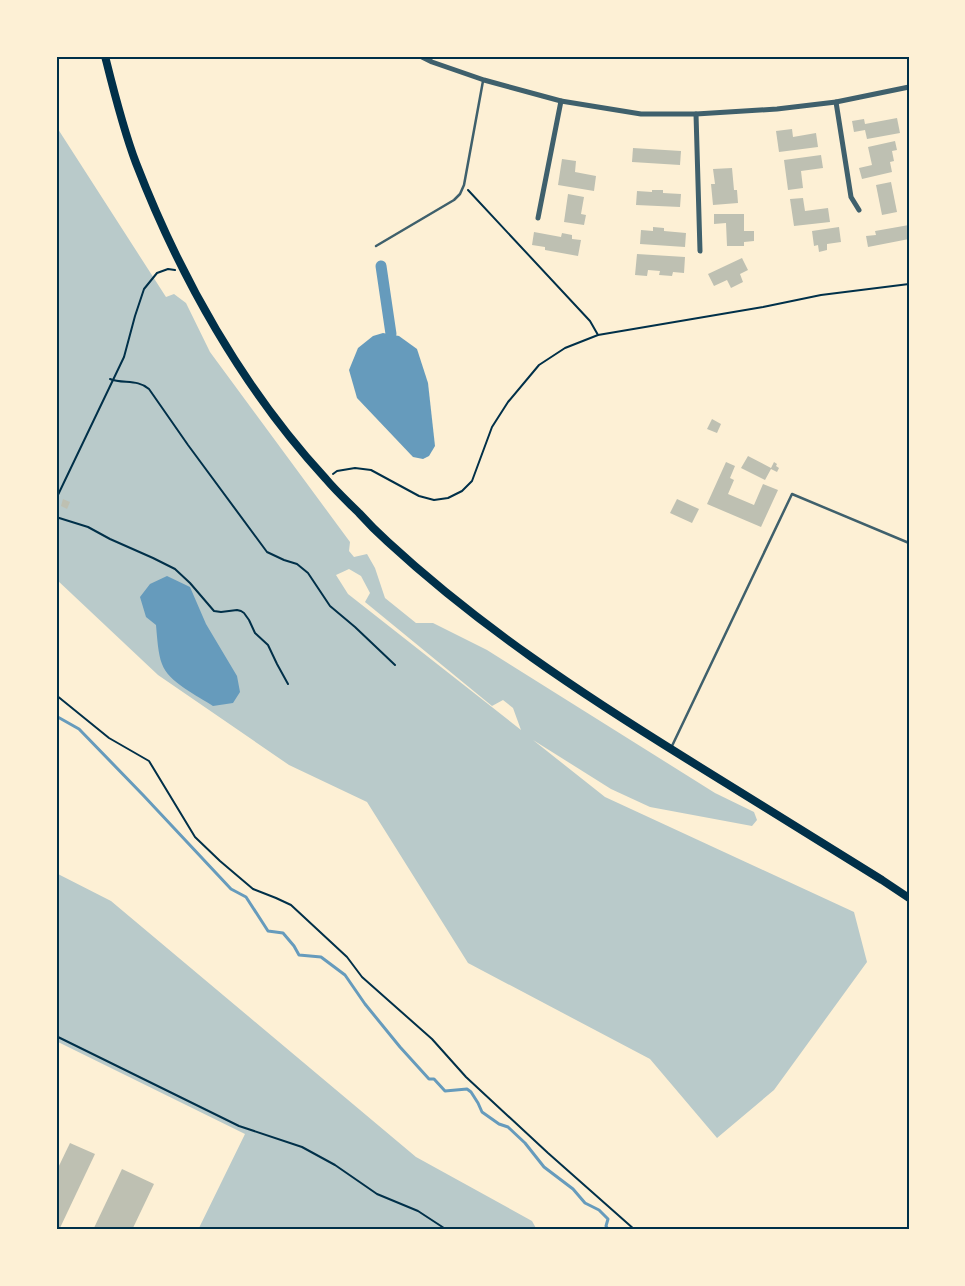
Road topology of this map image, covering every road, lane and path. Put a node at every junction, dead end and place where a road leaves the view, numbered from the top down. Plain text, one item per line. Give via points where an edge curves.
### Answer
1 (105, 56) edge
2 (420, 56) edge
3 (484, 80) junction
4 (909, 87) edge
5 (561, 101) junction
6 (836, 102) junction
7 (696, 114) junction
8 (464, 185) junction
9 (859, 210) dead end
10 (538, 218) dead end
11 (376, 246) dead end
12 (700, 250) dead end
13 (183, 269) junction
14 (909, 284) edge
15 (598, 336) junction
16 (112, 380) junction
17 (325, 479) junction
18 (56, 499) edge
19 (56, 517) edge
20 (909, 543) edge
21 (395, 665) dead end
22 (288, 684) dead end
23 (56, 695) edge
24 (671, 748) junction
25 (909, 898) edge
26 (56, 1036) edge
27 (447, 1230) edge
28 (635, 1230) edge

1 - 13 main road via 136,162
2 - 3 street
3 - 5 street
3 - 8 lane
4 - 6 street
5 - 7 street via 641,114
5 - 10 street
6 - 7 street via 777,110
6 - 9 street via 851,197
7 - 12 street
8 - 11 lane via 454,200
8 - 15 path via 590,321
13 - 16 path via 157,273 144,289 124,357
13 - 17 main road via 244,375
14 - 15 path via 821,295
15 - 17 path via 565,348 539,366 508,402 492,428 472,480 462,492 434,500 419,496 371,470 355,468 337,471
16 - 18 path
16 - 21 path via 136,383 149,389 267,552 297,564 308,573 330,606
17 - 24 main road via 387,542 465,608 586,695
19 - 22 path via 88,527 175,569 214,611 237,610 244,613 255,633 268,645
20 - 24 lane via 792,494
23 - 28 path via 109,738 149,761 195,837 253,889 291,905 347,957 362,977 432,1039 466,1077
24 - 25 main road
26 - 27 path via 239,1126 302,1147 377,1194 418,1211

